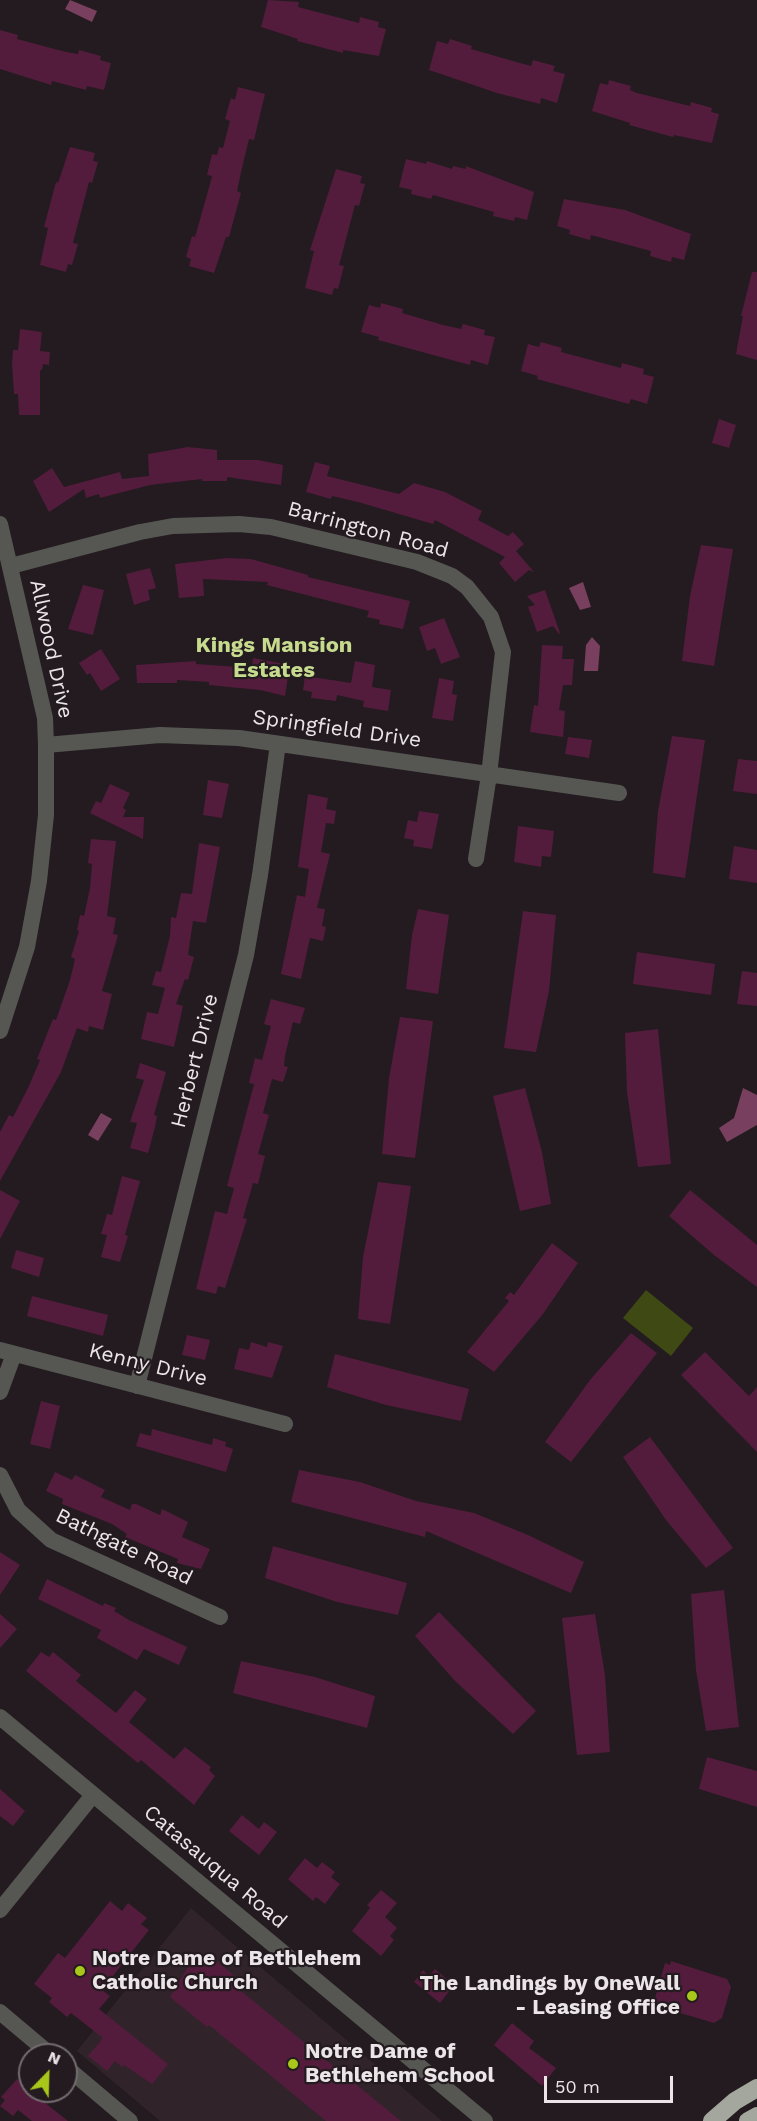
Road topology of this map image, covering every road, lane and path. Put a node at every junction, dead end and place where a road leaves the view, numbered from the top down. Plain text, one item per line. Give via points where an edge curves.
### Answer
1 (0, 524) edge
2 (10, 566) junction
3 (46, 744) junction
4 (278, 744) junction
5 (489, 775) junction
6 (619, 794) dead end
7 (476, 859) dead end
8 (0, 1031) edge
9 (7, 1352) edge
10 (137, 1386) junction
11 (0, 1392) edge
12 (285, 1424) dead end
13 (0, 1475) edge
14 (220, 1617) dead end
15 (0, 1717) edge
16 (93, 1795) junction
17 (0, 1910) edge
18 (0, 2012) edge
19 (37, 2043) edge
20 (78, 2077) edge
21 (757, 2088) edge
22 (757, 2116) edge
23 (130, 2121) edge
24 (485, 2121) edge
25 (712, 2121) edge
26 (748, 2121) edge

1 - 2 street, Allwood Drive
2 - 3 street, Allwood Drive via 45,718
2 - 5 street, Barrington Road via 140,532 206,524 271,527 435,568 467,587 480,601 503,652
3 - 4 street, Springfield Drive via 170,735
3 - 8 street, Allwood Drive via 46,815 39,881 27,947
4 - 5 street, Springfield Drive
4 - 10 street, Herbert Drive via 246,955
5 - 6 street, Springfield Drive
5 - 7 street, Barrington Road
9 - 10 street, Kenny Drive
9 - 11 street
10 - 12 street, Kenny Drive
13 - 14 street, Bathgate Road via 18,1510 51,1540
15 - 16 street, Catasauqua Road
16 - 17 street
16 - 24 street, Catasauqua Road
18 - 19 street
20 - 23 street
21 - 25 highway
22 - 26 highway

